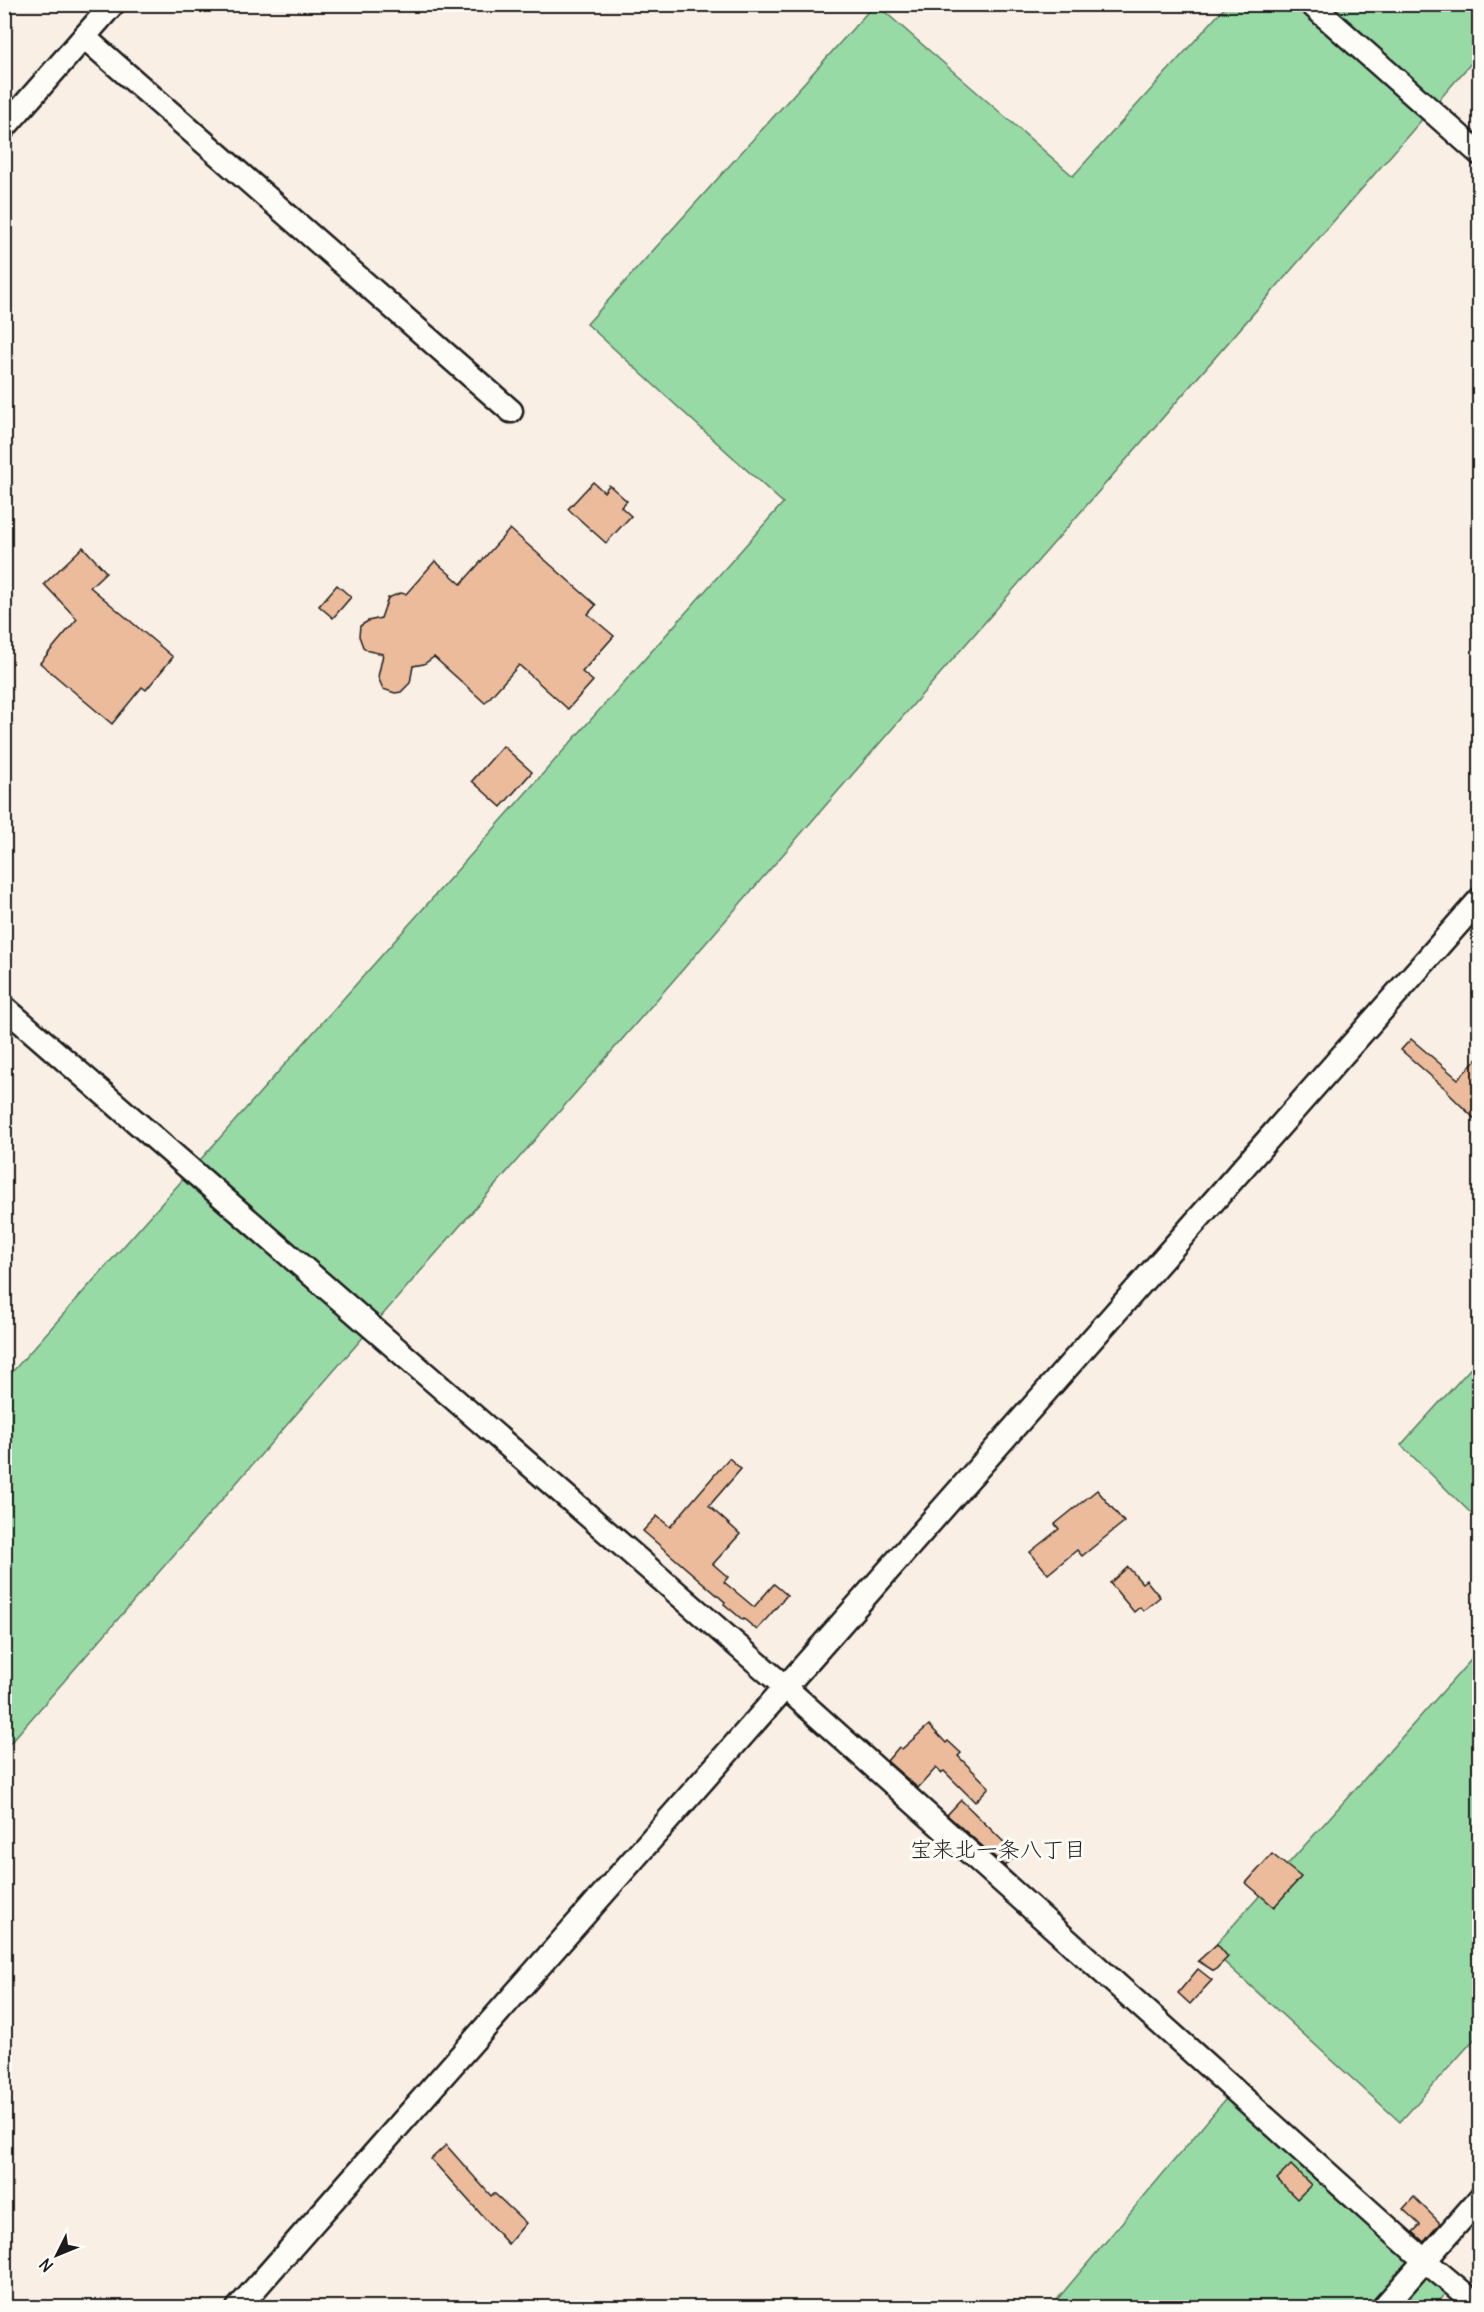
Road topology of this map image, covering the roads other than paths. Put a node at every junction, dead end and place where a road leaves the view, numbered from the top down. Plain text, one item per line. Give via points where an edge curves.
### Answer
1 (113, 4) edge
2 (1311, 4) edge
3 (84, 37) junction
4 (4, 128) edge
5 (1479, 154) edge
6 (511, 411) dead end
7 (1479, 899) edge
8 (4, 1007) edge
9 (785, 1687) junction
10 (1479, 2198) edge
11 (1424, 2260) junction
12 (238, 2307) edge
13 (1383, 2307) edge
14 (1479, 2307) edge

1 - 3 street
2 - 5 street
3 - 4 street
3 - 6 street
7 - 9 street
8 - 9 street
9 - 11 street
9 - 12 street
10 - 11 street
11 - 13 street
11 - 14 street

